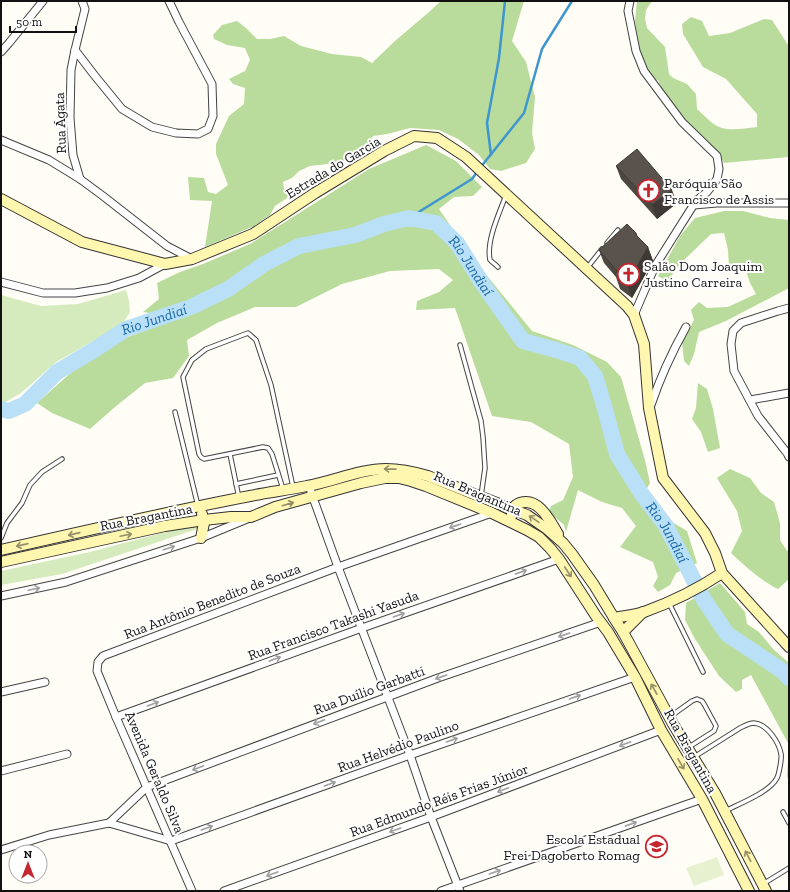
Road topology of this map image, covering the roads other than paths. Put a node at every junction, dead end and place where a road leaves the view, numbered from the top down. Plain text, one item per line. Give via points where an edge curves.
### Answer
1 (42, 1) edge
2 (82, 1) edge
3 (169, 1) edge
4 (630, 1) edge
5 (75, 50) junction
6 (1, 52) edge
7 (1, 140) edge
8 (80, 179) junction
9 (506, 194) junction
10 (1, 199) edge
11 (789, 203) edge
12 (694, 205) junction
13 (618, 230) edge
14 (192, 258) junction
15 (165, 264) junction
16 (498, 267) dead end
17 (587, 269) junction
18 (1, 282) edge
19 (789, 308) edge
20 (634, 316) junction
21 (686, 327) dead end
22 (460, 345) dead end
23 (789, 393) edge
24 (750, 400) junction
25 (649, 408) junction
26 (175, 412) dead end
27 (230, 454) junction
28 (789, 457) edge
29 (62, 459) dead end
30 (278, 475) junction
31 (236, 484) junction
32 (309, 486) junction
33 (294, 489) junction
34 (283, 490) junction
35 (313, 496) junction
36 (481, 496) junction
37 (244, 497) junction
38 (469, 503) junction
39 (198, 507) junction
40 (512, 509) junction
41 (492, 513) junction
42 (231, 517) junction
43 (251, 517) junction
44 (204, 520) junction
45 (511, 522) junction
46 (1, 525) edge
47 (4, 530) junction
48 (1, 538) edge
49 (201, 538) junction
50 (1, 550) edge
51 (559, 559) junction
52 (1, 562) edge
53 (338, 567) junction
54 (722, 573) junction
55 (1, 596) edge
56 (669, 602) junction
57 (643, 612) junction
58 (601, 622) junction
59 (618, 625) junction
60 (362, 628) junction
61 (789, 647) edge
62 (98, 662) joint
63 (703, 672) dead end
64 (635, 677) junction
65 (45, 682) dead end
66 (1, 692) edge
67 (388, 697) junction
68 (116, 717) junction
69 (669, 717) junction
70 (661, 730) junction
71 (688, 747) junction
72 (67, 754) dead end
73 (410, 755) junction
74 (694, 758) junction
75 (1, 771) edge
76 (147, 787) junction
77 (702, 799) junction
78 (724, 811) junction
79 (783, 812) dead end
80 (432, 817) junction
81 (109, 823) junction
82 (789, 823) edge
83 (170, 841) junction
84 (1, 850) edge
85 (789, 868) edge
86 (459, 888) edge
87 (764, 888) edge
88 (192, 891) edge
89 (224, 891) edge
90 (441, 891) edge
91 (749, 891) edge

1 - 6 street
2 - 5 street, Rua Ágata via 85,10
3 - 5 street via 212,84 213,116 208,129 198,134 176,133 152,127 122,109
4 - 12 street via 628,11 633,38 644,71 682,122 717,156 717,179
5 - 8 street, Rua Ágata via 71,70 70,118 72,155
7 - 8 street via 49,160
8 - 14 street via 167,246
9 - 14 main road, Estrada do Garcia via 466,157 437,138 414,136 384,151 253,234
9 - 16 lane via 489,243 490,260
9 - 17 main road, Estrada do Garcia
10 - 15 main road, Estrada do Garcia via 82,242
11 - 12 street
12 - 20 street via 655,266
13 - 17 lane
14 - 15 main road, Estrada do Garcia
15 - 18 street via 139,278 107,288 75,293 43,293
17 - 20 main road, Estrada do Garcia via 627,306
19 - 24 street via 741,323 733,332 731,344 734,371
20 - 25 main road via 644,344
21 - 25 street via 676,344
22 - 36 lane via 484,437 485,468
23 - 24 street
24 - 28 street via 758,416
25 - 54 main road via 663,478 705,533
26 - 39 lane
27 - 30 lane via 268,448
27 - 31 lane
27 - 33 lane via 201,458 183,377 192,360 206,349 248,332 256,340 271,385
29 - 47 lane via 42,472 30,485 22,503
30 - 31 lane
30 - 34 lane
31 - 37 lane
32 - 33 main road, Rua Bragantina
32 - 35 street
36 -> 32 main road, Rua Bragantina via 413,471 385,469
33 - 34 main road, Rua Bragantina
34 - 37 main road, Rua Bragantina
35 - 38 main road, Rua Bragantina via 373,480 399,478
43 -> 35 main road, Rua Bragantina
35 - 53 street
36 - 38 main road
36 - 40 main road, Rua Bragantina
37 - 39 main road
37 - 42 main road via 233,510
38 - 41 main road, Rua Bragantina
39 - 44 main road
39 -> 50 main road
40 - 45 main road
59 -> 40 main road, Rua Bragantina via 563,543 538,522
41 - 45 main road, Rua Bragantina
41 -> 53 street, Rua Antônio Benedito de Souza
42 - 43 main road, Rua Bragantina
42 - 44 main road, Rua Bragantina
43 - 49 street
44 - 49 main road
52 -> 44 main road, Rua Bragantina via 165,526
45 - 51 main road, Rua Bragantina via 539,538
46 - 47 lane
47 - 48 lane
55 -> 49 street via 66,582
51 -> 58 main road, Rua Bragantina
60 -> 51 street, Rua Francisco Takashi Yasuda
53 - 60 street
53 - 62 street, Rua Antônio Benedito de Souza via 103,656
54 - 56 main road
54 - 61 main road
56 - 57 main road
56 - 63 lane
57 - 59 main road
57 - 59 main road
58 - 64 main road, Rua Bragantina
58 -> 67 street, Rua Duílio Garbatti
69 -> 59 main road, Rua Bragantina
60 - 67 street
68 -> 60 street, Rua Francisco Takashi Yasuda
62 - 68 street, Avenida Geraldo Silva via 98,671
64 - 70 main road, Rua Bragantina
73 -> 64 street, Rua Helvédio Paulino
65 - 66 street
67 - 73 street
67 -> 76 street, Rua Duílio Garbatti
68 - 76 street, Avenida Geraldo Silva
69 - 71 main road, Rua Bragantina
69 - 71 lane via 698,699 704,704 716,726 714,731
70 -> 77 main road, Rua Bragantina
70 -> 80 street, Rua Edmundo Réis Frias Júnior
71 - 74 main road, Rua Bragantina
72 - 75 street
73 - 80 street
83 -> 73 street, Rua Helvédio Paulino
74 - 78 main road, Rua Bragantina
74 - 78 lane via 746,725 754,723 763,726 772,734 782,755 777,778 767,789
76 - 81 street
76 - 83 street, Avenida Geraldo Silva
86 -> 77 street
77 - 91 main road, Rua Bragantina
87 -> 78 main road, Rua Bragantina
79 - 82 lane
80 - 86 street
80 -> 89 street, Rua Edmundo Réis Frias Júnior
81 - 83 street
81 - 84 street via 49,835
83 - 88 street, Avenida Geraldo Silva
85 - 87 lane
86 - 90 street

